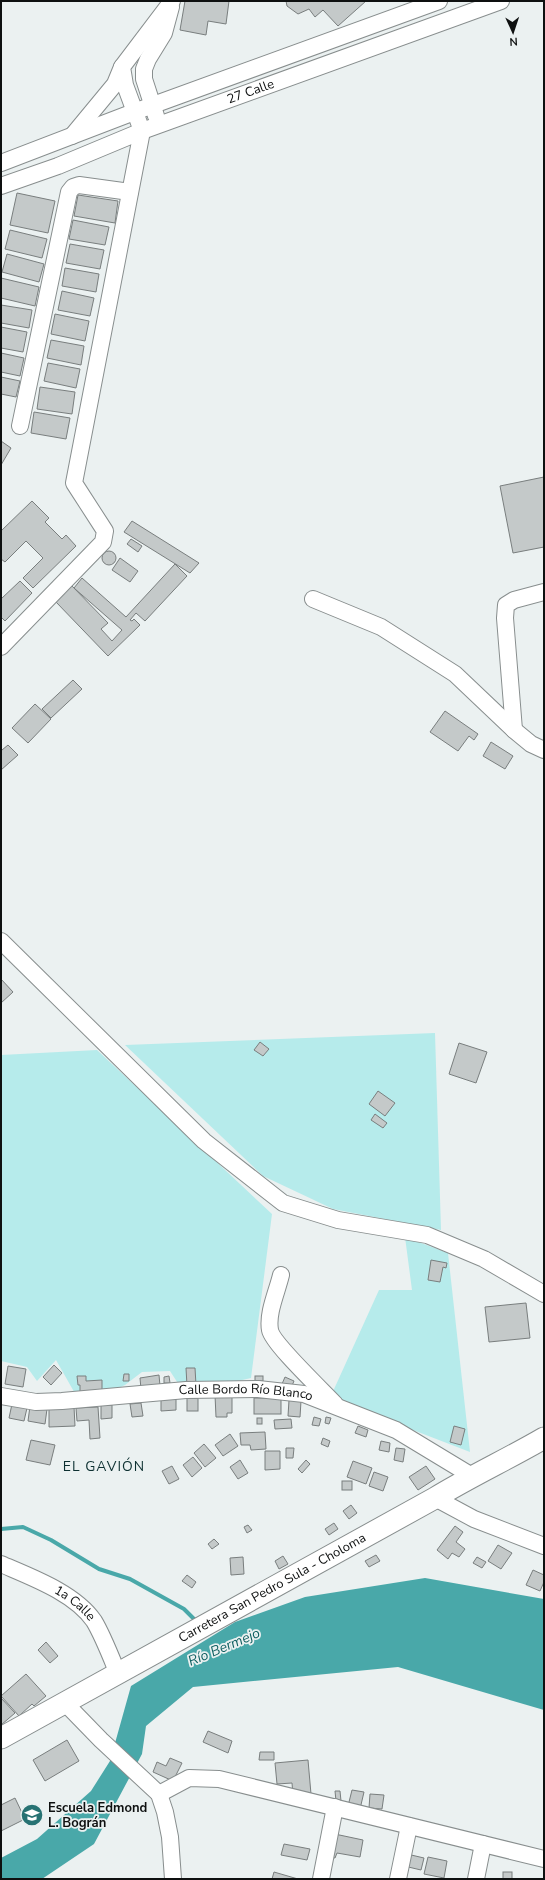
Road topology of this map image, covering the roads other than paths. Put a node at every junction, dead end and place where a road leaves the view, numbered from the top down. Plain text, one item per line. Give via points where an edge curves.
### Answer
1 (172, 1) edge
2 (439, 1) edge
3 (501, 1) edge
4 (122, 67) junction
5 (152, 106) junction
6 (134, 112) junction
7 (160, 125) junction
8 (142, 131) junction
9 (70, 138) junction
10 (1, 163) edge
11 (1, 186) edge
12 (130, 192) junction
13 (20, 426) dead end
14 (544, 592) edge
15 (313, 599) dead end
16 (1, 647) edge
17 (514, 730) junction
18 (544, 750) edge
19 (1, 941) edge
20 (281, 1275) dead end
21 (544, 1294) edge
22 (1, 1396) edge
23 (339, 1408) junction
24 (544, 1438) edge
25 (472, 1476) junction
26 (435, 1498) junction
27 (544, 1546) edge
28 (1, 1564) edge
29 (118, 1674) junction
30 (65, 1703) junction
31 (1, 1738) edge
32 (159, 1794) junction
33 (335, 1808) junction
34 (409, 1826) junction
35 (484, 1844) junction
36 (544, 1859) edge
37 (173, 1879) edge
38 (320, 1879) edge
39 (398, 1879) edge
40 (476, 1879) edge

1 - 4 street
1 - 5 street via 164,34 144,69
2 - 5 street, 27 Calle
3 - 7 street, 27 Calle
4 - 6 street
4 - 9 street via 115,84
5 - 6 street, 27 Calle
5 - 7 street
6 - 8 street
6 - 9 street, 27 Calle
7 - 8 street, 27 Calle
8 - 11 street, 27 Calle via 58,166
8 - 12 street
9 - 10 street, 27 Calle
12 - 13 street via 79,185 69,192
12 - 16 street via 74,483 105,531 104,542
14 - 17 street via 514,600 506,605
15 - 17 street via 381,628 455,674
17 - 18 street via 531,744
19 - 21 street via 204,1141 283,1203 338,1220 427,1235 484,1259
20 - 23 street via 270,1318 270,1331 283,1349
22 - 23 street, Calle Bordo Río Blanco via 36,1402 186,1390 258,1389 304,1394
23 - 25 street, Calle Bordo Río Blanco via 396,1430
24 - 25 main road, Carretera San Pedro Sula - Choloma
25 - 26 main road, Carretera San Pedro Sula - Choloma
26 - 27 street via 474,1519
26 - 29 main road, Carretera San Pedro Sula - Choloma
28 - 29 street, 1a Calle via 55,1589 83,1607 94,1622
29 - 30 main road, Carretera San Pedro Sula - Choloma
30 - 31 main road, Carretera San Pedro Sula - Choloma
30 - 32 street
32 - 33 street via 189,1778 219,1779
32 - 37 street via 170,1838
33 - 34 street
33 - 38 street
34 - 35 street
34 - 39 street
35 - 36 street
35 - 40 street

